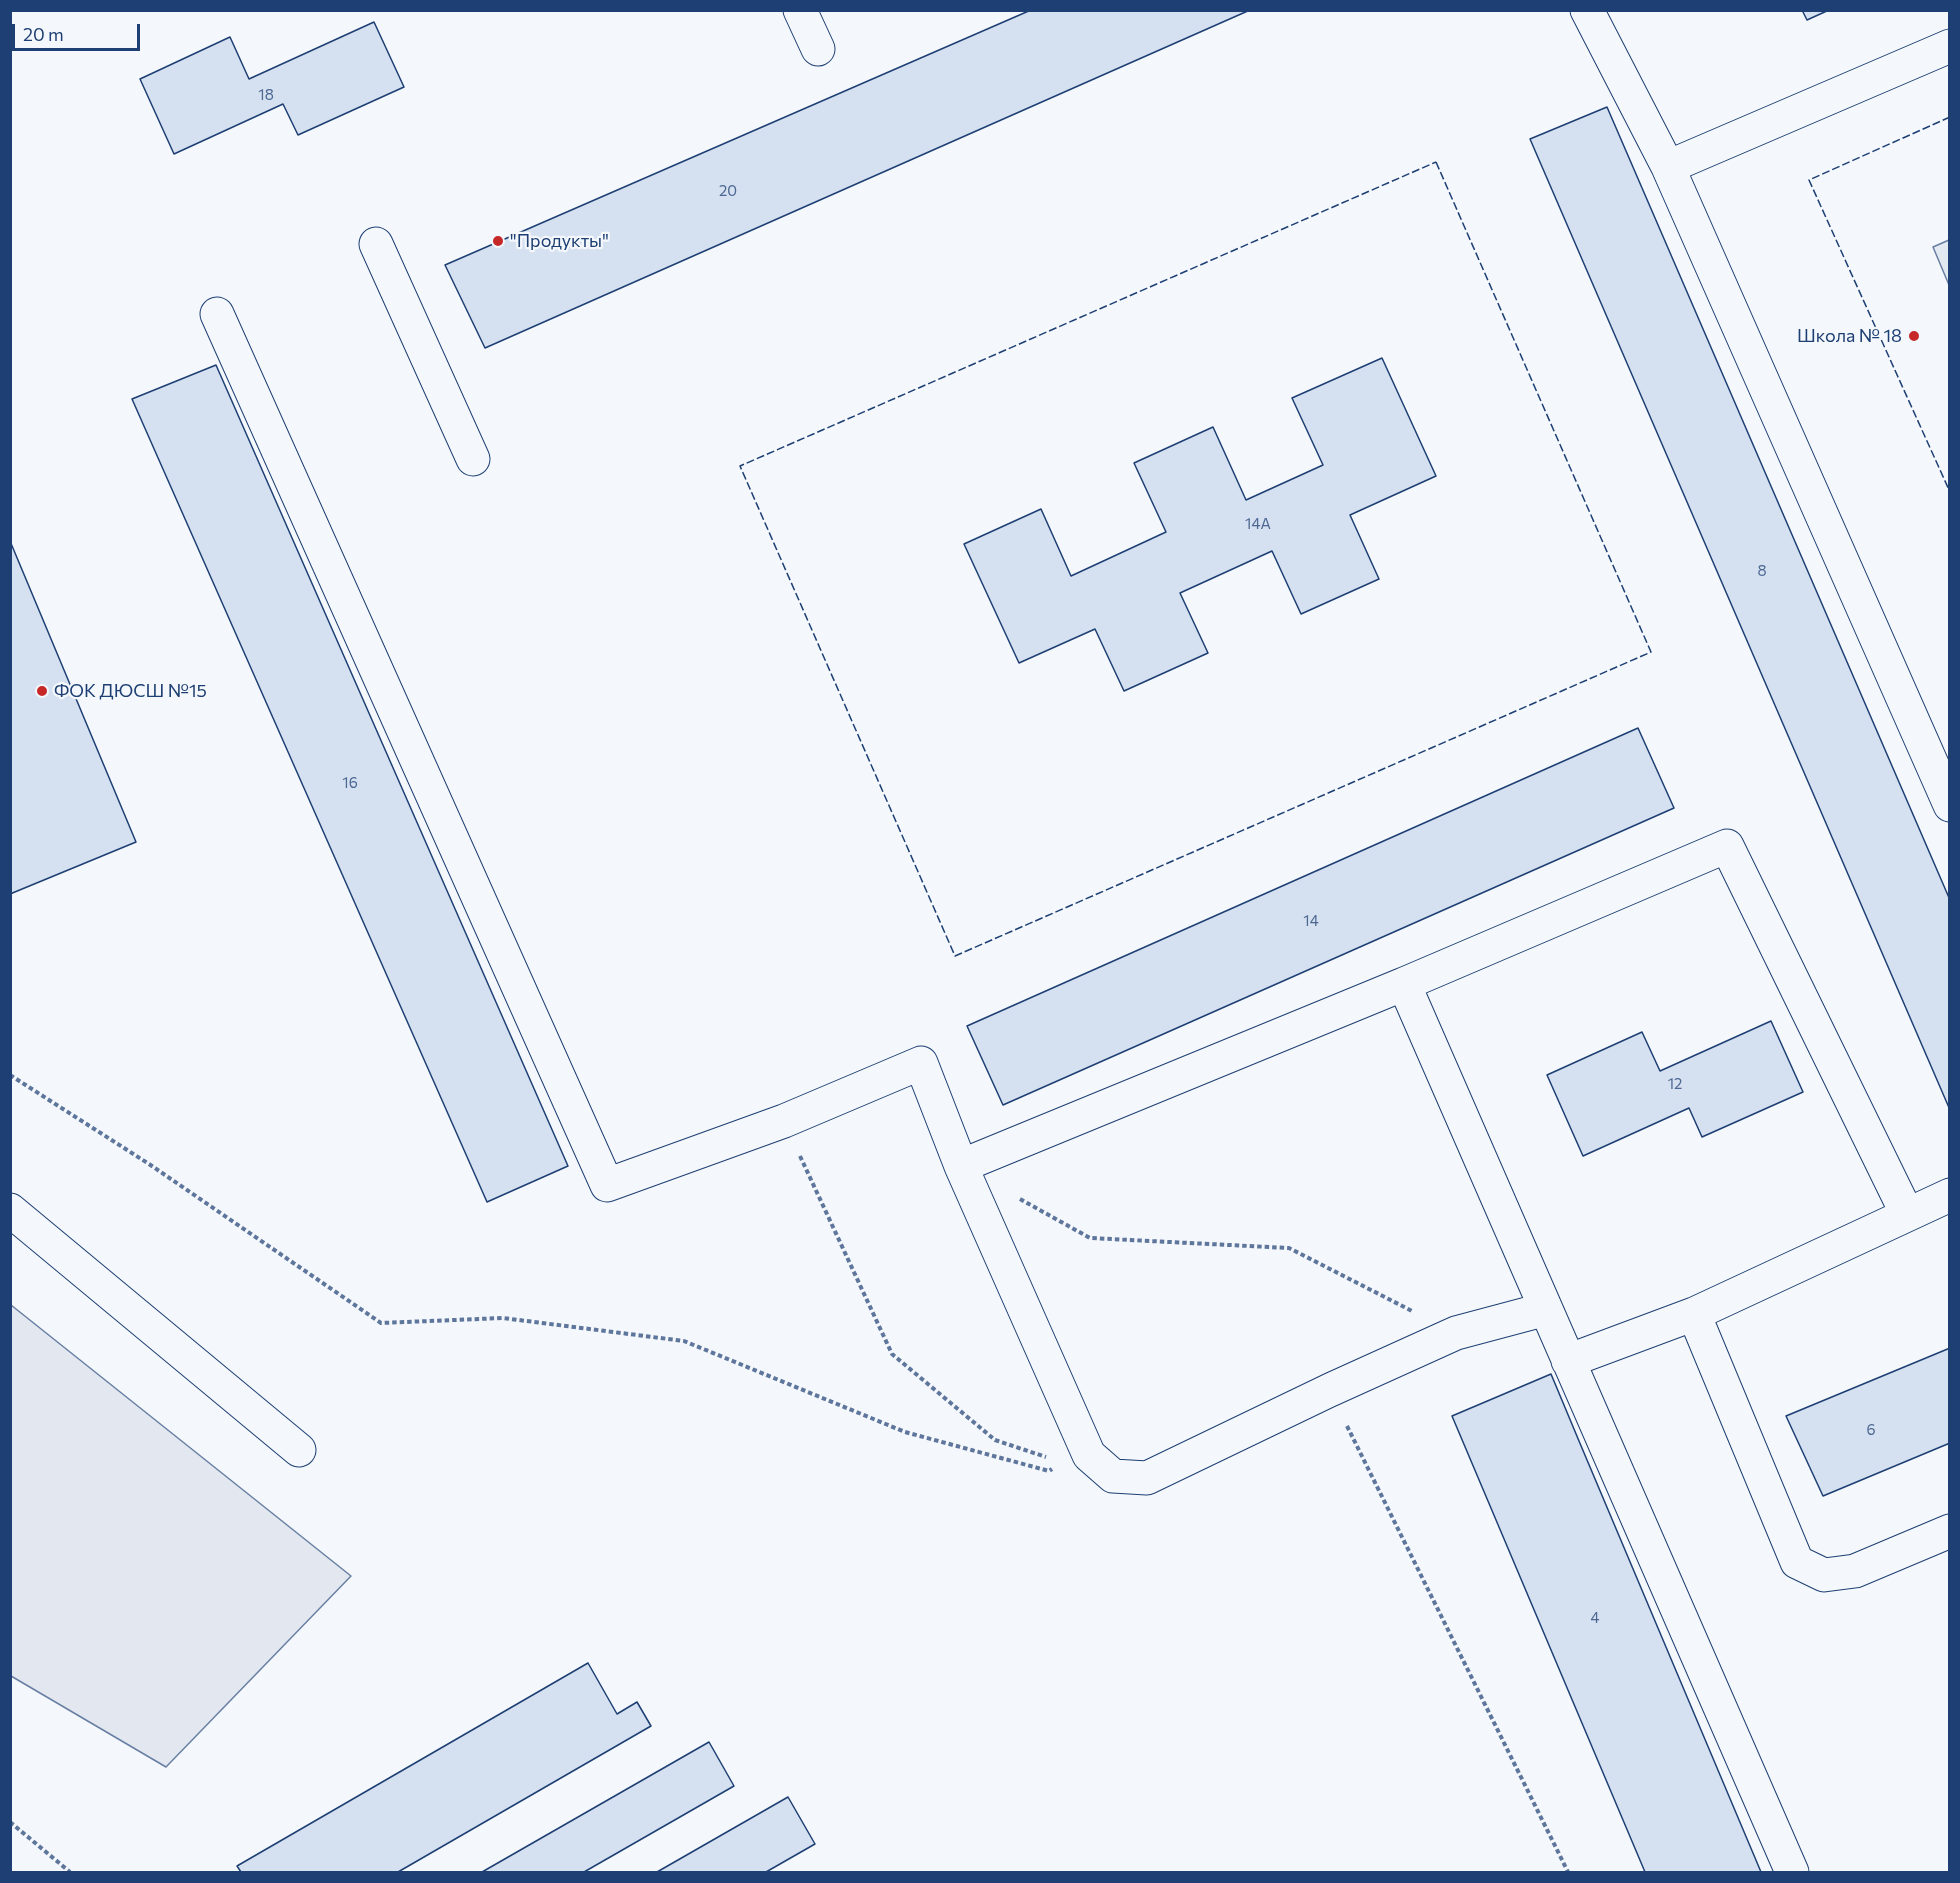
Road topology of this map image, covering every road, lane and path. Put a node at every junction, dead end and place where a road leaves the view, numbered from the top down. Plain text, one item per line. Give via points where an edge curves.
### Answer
1 (800, 10) edge
2 (1587, 10) edge
3 (1950, 46) edge
4 (818, 49) dead end
5 (1668, 167) junction
6 (376, 244) dead end
7 (218, 314) dead end
8 (473, 459) dead end
9 (1950, 805) edge
10 (1404, 984) junction
11 (10, 1075) edge
12 (784, 1121) junction
13 (961, 1166) junction
14 (1950, 1195) edge
15 (10, 1210) edge
16 (1907, 1214) junction
17 (1546, 1309) junction
18 (1694, 1314) junction
19 (1456, 1333) junction
20 (1568, 1361) junction
21 (1330, 1390) junction
22 (299, 1450) dead end
23 (1089, 1455) junction
24 (1950, 1532) edge
25 (10, 1822) edge
26 (70, 1872) edge
27 (1568, 1872) edge
28 (1792, 1872) edge

1 - 4 street
2 - 5 street
3 - 5 street
5 - 9 street
6 - 8 street
7 - 12 street via 607,1185
10 - 13 street
10 - 16 street via 1727,846
10 - 17 street
11 - 23 path via 149,1164 381,1323 503,1317 684,1341 905,1432 1049,1471
12 - 13 street via 921,1063
12 - 23 path via 892,1354 995,1440 1045,1457
13 - 19 path via 1090,1238 1289,1248
13 - 23 street
14 - 16 street
15 - 22 street
16 - 18 street
17 - 19 street
17 - 20 street
18 - 20 street
18 - 24 street via 1797,1562 1824,1575 1855,1571
19 - 21 street
20 - 28 street
21 - 23 street via 1147,1478 1113,1476
21 - 27 path
25 - 26 path

